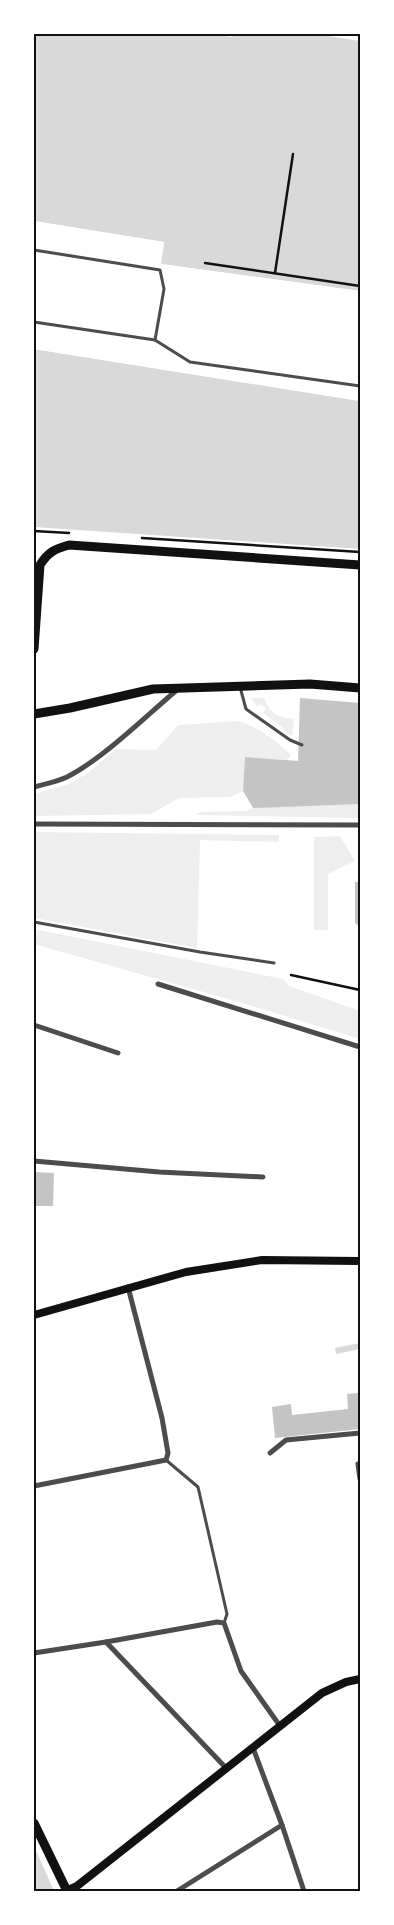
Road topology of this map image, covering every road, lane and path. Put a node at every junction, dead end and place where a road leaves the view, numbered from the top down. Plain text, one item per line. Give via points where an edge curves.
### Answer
1 (293, 154) dead end
2 (34, 250) edge
3 (205, 263) dead end
4 (275, 273) junction
5 (360, 286) edge
6 (34, 322) edge
7 (155, 340) junction
8 (360, 386) edge
9 (34, 531) edge
10 (72, 533) dead end
11 (140, 538) dead end
12 (360, 552) edge
13 (360, 565) edge
14 (34, 649) edge
15 (240, 686) junction
16 (178, 688) junction
17 (360, 688) edge
18 (34, 714) edge
19 (302, 745) dead end
20 (34, 787) edge
21 (34, 824) edge
22 (360, 825) edge
23 (34, 922) edge
24 (274, 963) dead end
25 (291, 975) dead end
26 (158, 984) dead end
27 (360, 990) edge
28 (34, 1025) edge
29 (360, 1047) edge
30 (118, 1053) dead end
31 (34, 1161) edge
32 (263, 1177) dead end
33 (360, 1261) edge
34 (128, 1287) junction
35 (34, 1315) edge
36 (360, 1433) edge
37 (270, 1453) dead end
38 (166, 1460) junction
39 (358, 1464) dead end
40 (360, 1479) edge
41 (34, 1486) edge
42 (224, 1623) junction
43 (106, 1642) junction
44 (34, 1653) edge
45 (360, 1678) edge
46 (280, 1726) junction
47 (253, 1748) junction
48 (227, 1769) junction
49 (34, 1823) edge
50 (282, 1825) junction
51 (66, 1891) edge
52 (177, 1891) edge
53 (304, 1891) edge

1 - 4 path
2 - 7 lane via 160,270 164,289
3 - 4 path
4 - 5 path
6 - 7 lane
7 - 8 lane via 190,362
9 - 10 path
11 - 12 path
13 - 14 main road via 69,546 57,548 46,555 40,565
15 - 16 main road
15 - 17 main road via 310,684
15 - 19 lane via 246,709
16 - 18 main road via 142,691
16 - 20 street via 81,768 66,777
21 - 22 street
23 - 24 lane
25 - 27 path
26 - 29 street
28 - 30 street
31 - 32 street
33 - 34 main road via 262,1260 186,1272
34 - 35 main road
34 - 38 street via 162,1418 168,1453
36 - 37 street via 286,1440
38 - 41 street
38 - 42 lane via 198,1487 227,1614
39 - 40 street
42 - 43 street
42 - 46 street via 241,1671
43 - 44 street
43 - 48 street
45 - 46 main road via 322,1693
46 - 47 main road
47 - 48 main road
47 - 50 street
48 - 51 main road via 77,1886
49 - 51 main road
50 - 52 street
50 - 53 street

